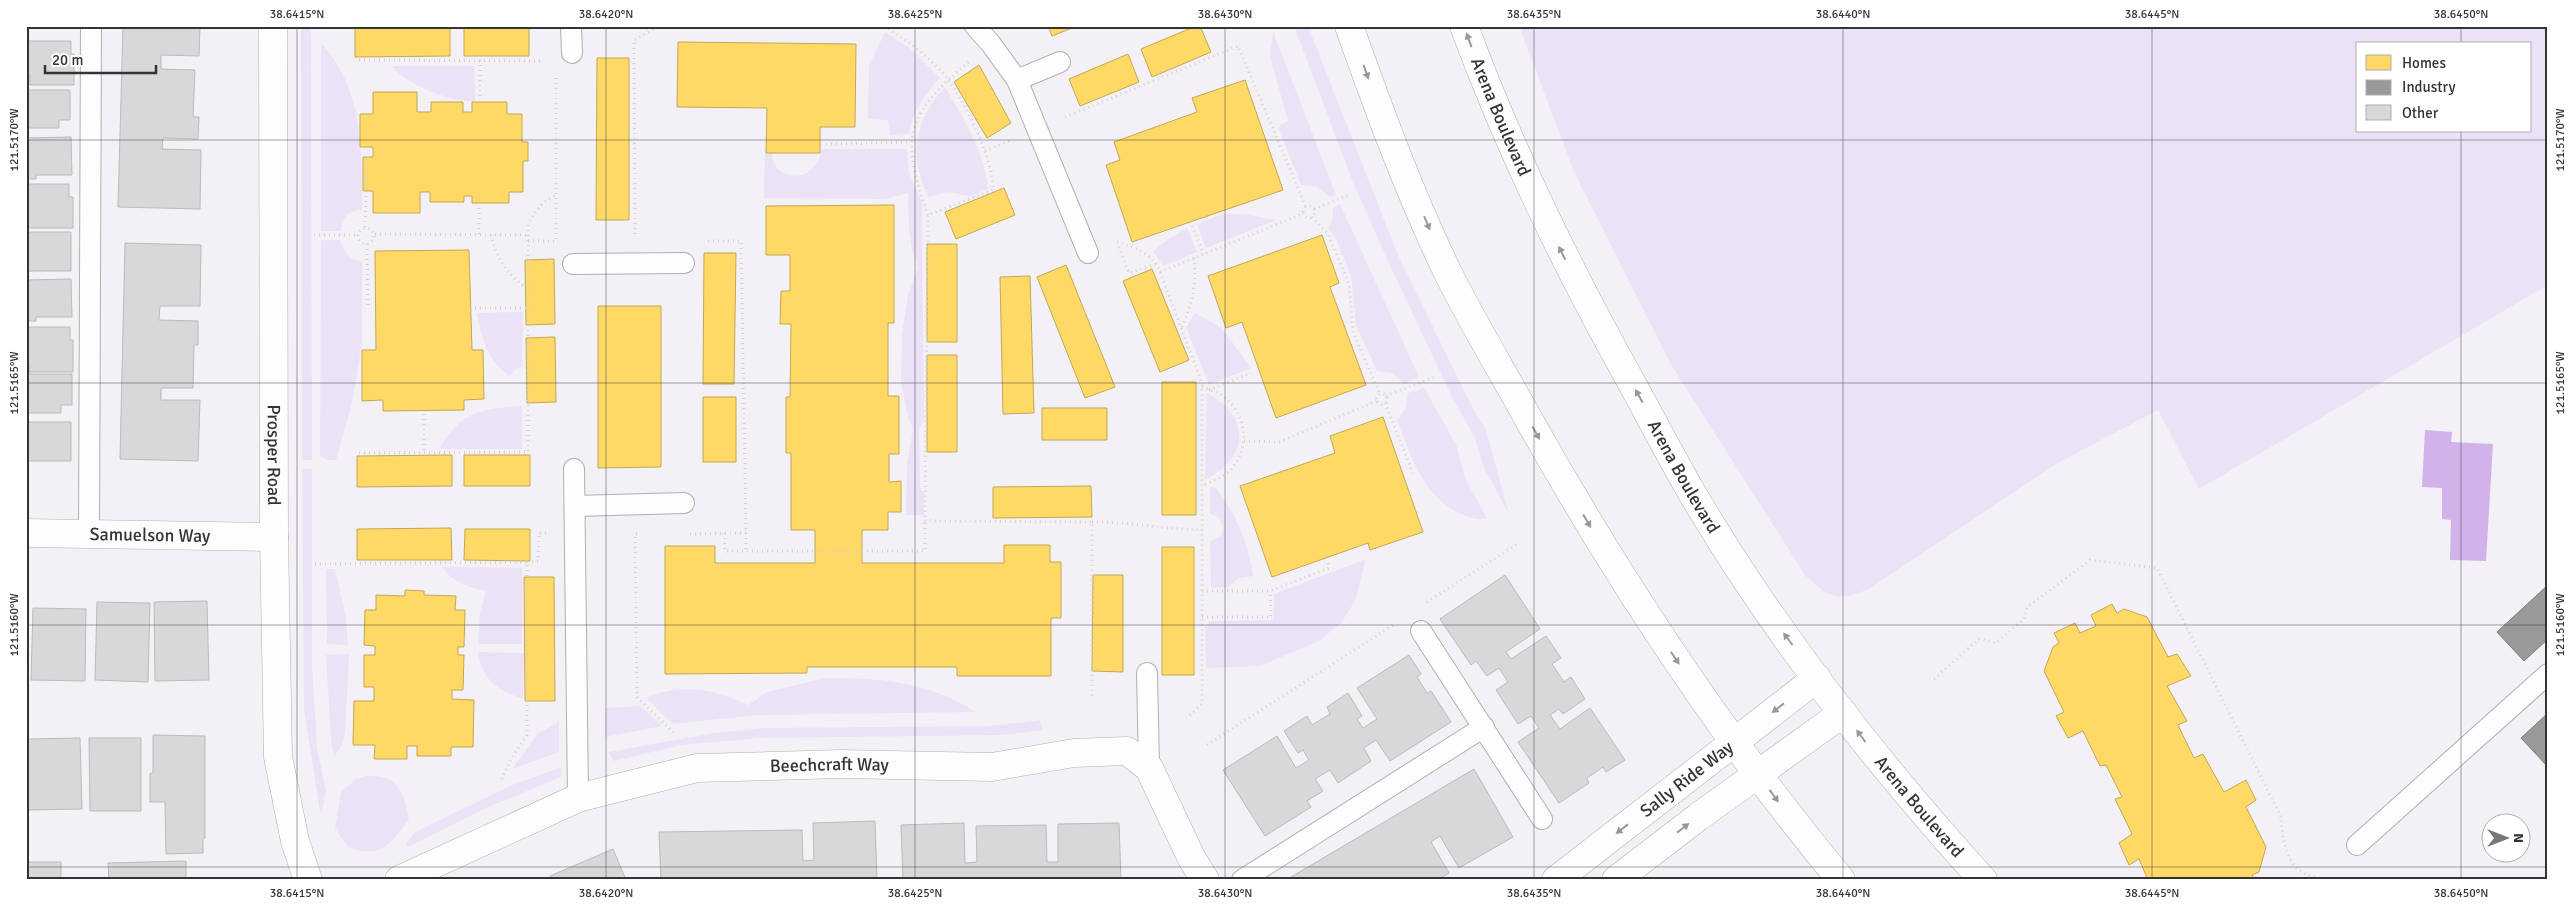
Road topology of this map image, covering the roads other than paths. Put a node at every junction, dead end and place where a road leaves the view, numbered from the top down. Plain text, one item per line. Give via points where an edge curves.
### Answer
1 (91, 26) edge
2 (273, 26) edge
3 (572, 26) edge
4 (975, 26) edge
5 (1349, 26) edge
6 (1464, 26) edge
7 (572, 53) dead end
8 (1060, 62) dead end
9 (1017, 80) junction
10 (1088, 253) dead end
11 (684, 263) dead end
12 (573, 264) dead end
13 (574, 469) dead end
14 (684, 503) dead end
15 (575, 506) junction
16 (26, 533) edge
17 (89, 534) junction
18 (274, 537) junction
19 (1421, 631) dead end
20 (1147, 673) dead end
21 (2548, 674) edge
22 (1817, 678) junction
23 (1843, 713) junction
24 (1484, 727) junction
25 (1735, 742) junction
26 (1149, 768) junction
27 (1758, 774) junction
28 (578, 798) junction
29 (1542, 819) dead end
30 (2357, 845) dead end
31 (308, 880) edge
32 (399, 880) edge
33 (1205, 880) edge
34 (1242, 880) edge
35 (1556, 880) edge
36 (1616, 880) edge
37 (1841, 880) edge
38 (1984, 880) edge

1 - 17 lane
2 - 18 street, Prosper Road
3 - 7 lane
4 - 9 lane
5 -> 25 street via 1383,121 1450,276 1562,479 1618,572
22 -> 6 street, Arena Boulevard via 1782,632 1693,494 1592,313 1511,144
8 - 9 lane
9 - 10 lane
11 - 12 lane
13 - 15 lane
14 - 15 lane
15 - 28 lane
16 - 17 street, Samuelson Way
17 - 18 street, Samuelson Way
18 - 31 street, Prosper Road via 278,757 295,841
19 - 24 lane
20 - 26 lane
21 - 30 lane
22 - 23 street, Arena Boulevard
22 -> 25 street, Sally Ride Way
23 - 27 street, Sally Ride Way
38 -> 23 street, Arena Boulevard via 1876,756
24 - 29 lane
24 - 34 lane
25 - 27 street
25 -> 35 street, Sally Ride Way
26 - 28 street, Beechcraft Way via 1127,751 1074,753 992,768 841,764 697,768
26 - 33 street, Beechcraft Way
36 -> 27 street, Sally Ride Way
27 -> 37 street
28 - 32 street, Beechcraft Way

